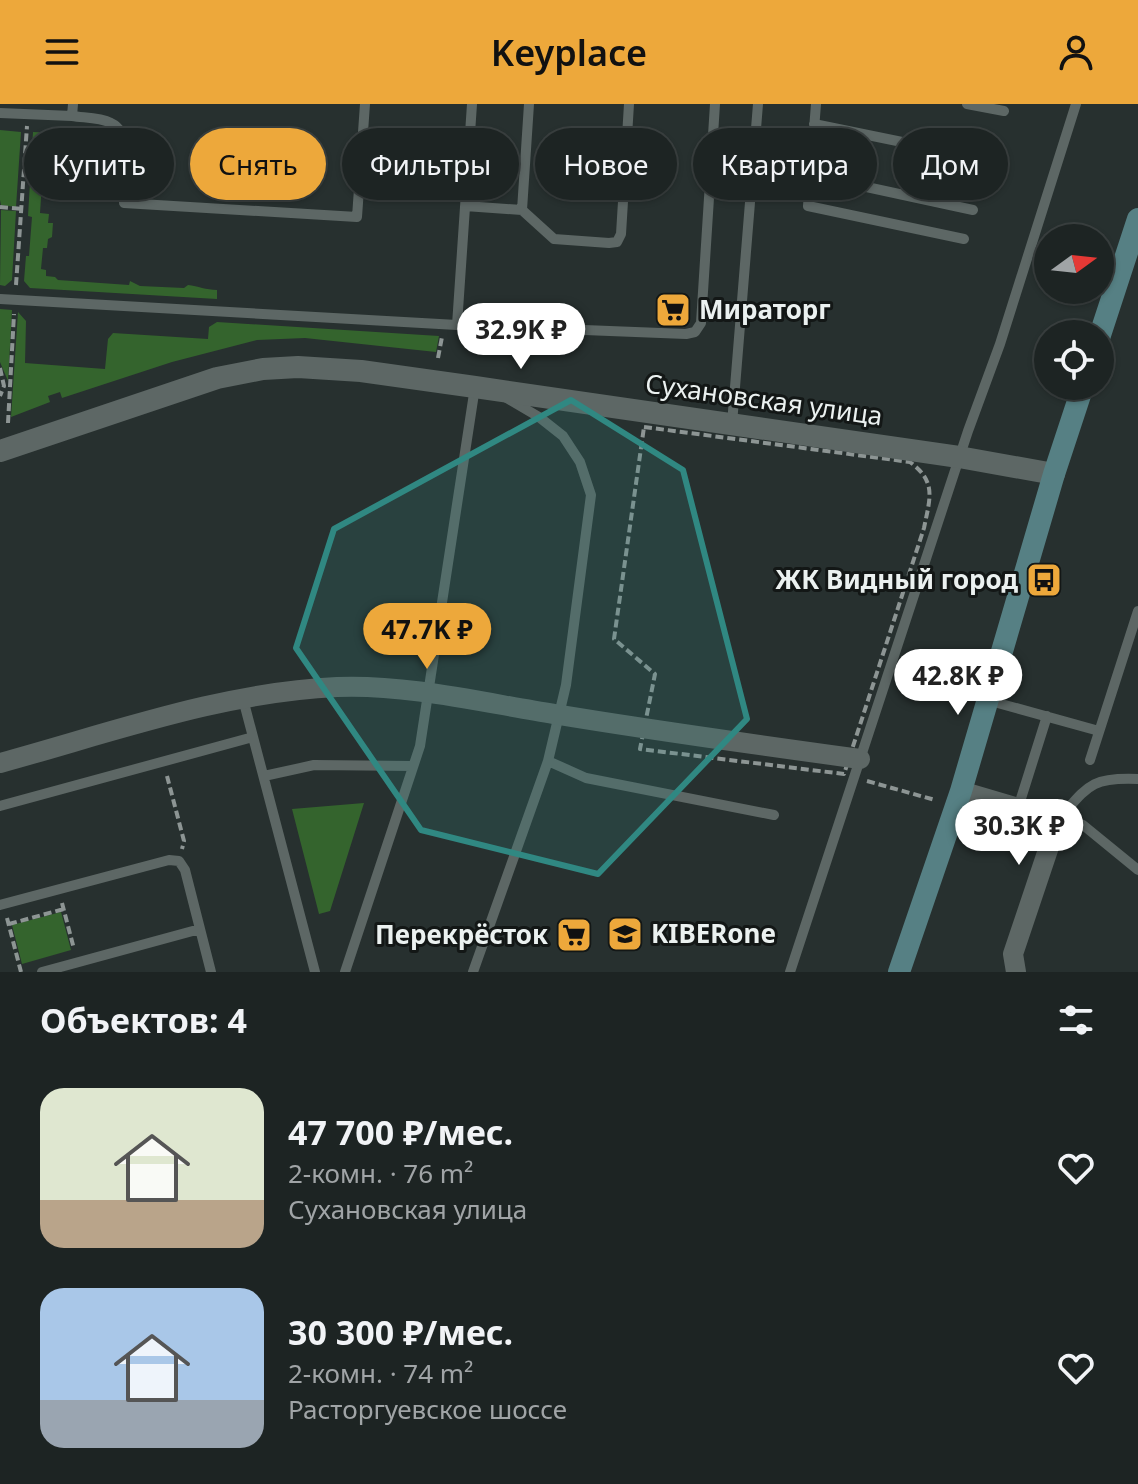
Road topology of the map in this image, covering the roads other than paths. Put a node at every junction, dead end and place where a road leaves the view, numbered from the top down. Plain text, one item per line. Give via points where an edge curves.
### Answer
1 (73, 104) edge
2 (365, 104) edge
3 (472, 104) edge
4 (529, 104) edge
5 (629, 104) edge
6 (715, 104) edge
7 (758, 104) edge
8 (816, 104) edge
9 (967, 104) edge
10 (1076, 104) edge
11 (1004, 111) dead end
12 (0, 113) edge
13 (72, 116) junction
14 (814, 124) junction
15 (713, 128) edge
16 (756, 128) edge
17 (814, 128) edge
18 (893, 140) edge
19 (877, 189) edge
20 (709, 200) edge
21 (750, 200) edge
22 (809, 200) edge
23 (465, 206) junction
24 (522, 210) junction
25 (973, 210) dead end
26 (1138, 219) edge
27 (964, 239) dead end
28 (0, 299) edge
29 (1105, 320) edge
30 (457, 325) junction
31 (483, 388) junction
32 (1078, 400) edge
33 (732, 424) junction
34 (0, 451) edge
35 (959, 457) junction
36 (1054, 474) junction
37 (1138, 611) edge
38 (428, 693) junction
39 (243, 699) junction
40 (987, 700) junction
41 (558, 715) junction
42 (1047, 716) junction
43 (1099, 731) junction
44 (253, 737) junction
45 (1090, 760) dead end
46 (548, 761) junction
47 (0, 763) edge
48 (413, 766) junction
49 (852, 767) junction
50 (264, 776) junction
51 (1138, 779) edge
52 (958, 798) junction
53 (0, 806) edge
54 (1018, 808) junction
55 (774, 815) dead end
56 (1058, 820) junction
57 (1138, 870) edge
58 (2, 904) edge
59 (200, 929) junction
60 (42, 972) edge
61 (211, 972) edge
62 (315, 972) edge
63 (345, 972) edge
64 (473, 972) edge
65 (790, 972) edge
66 (899, 972) edge
67 (1016, 972) edge

1 - 13 lane
2 - 13 lane via 357,217 124,203 123,135 115,124
3 - 23 lane
4 - 24 lane
5 - 24 lane via 617,242 554,239
6 - 15 lane
7 - 16 lane
8 - 14 lane
9 - 11 lane
10 - 35 lane
12 - 13 lane
14 - 17 lane
14 - 18 lane
19 - 25 lane
20 - 30 lane via 701,323 695,332
21 - 33 lane
22 - 27 lane via 808,206
23 - 24 lane
23 - 30 lane
26 - 29 main road
28 - 30 lane
31 - 33 street, Сухановская улица
31 - 34 street, Сухановская улица via 361,371 263,369 217,378
31 - 38 lane
31 - 41 lane via 563,436 580,462 591,495 576,623
32 - 36 main road
33 - 35 street, Сухановская улица
35 - 36 street, Сухановская улица
35 - 49 lane
36 - 40 main road
37 - 43 lane
38 - 39 street via 339,687
38 - 41 street
38 - 48 lane
39 - 44 lane
39 - 47 street
40 - 42 lane
40 - 52 main road
41 - 46 lane
41 - 49 street
42 - 43 lane
42 - 54 lane
43 - 45 lane
44 - 50 lane
44 - 53 lane
46 - 55 lane via 586,778
46 - 64 lane
48 - 50 lane via 314,765
48 - 63 lane
49 - 65 lane
50 - 62 lane
51 - 56 lane via 1088,785
52 - 54 street
52 - 66 main road
54 - 56 street
56 - 57 lane via 1083,825
56 - 67 street via 1013,954
58 - 59 lane via 179,861
59 - 60 lane
59 - 61 lane

